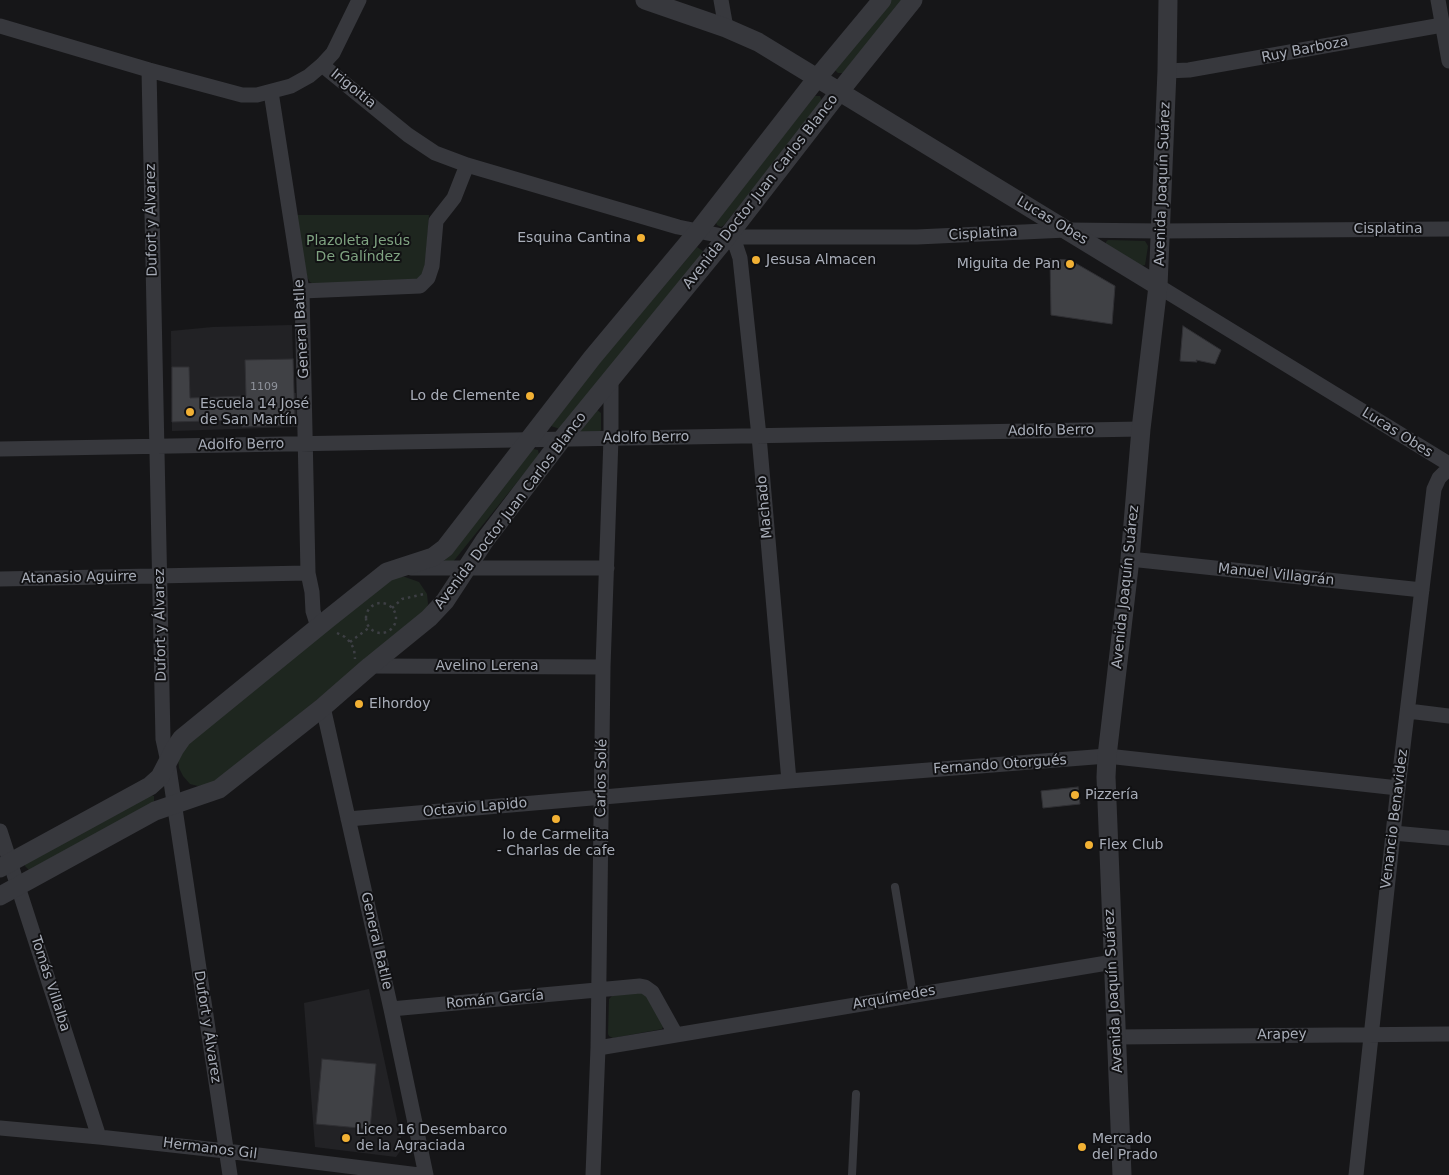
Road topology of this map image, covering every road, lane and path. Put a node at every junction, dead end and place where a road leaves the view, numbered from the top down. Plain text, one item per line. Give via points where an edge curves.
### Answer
1 (359, 0) edge
2 (645, 0) edge
3 (721, 0) edge
4 (882, 0) edge
5 (913, 0) edge
6 (1168, 0) edge
7 (1438, 0) edge
8 (1442, 25) junction
9 (0, 26) edge
10 (726, 28) junction
11 (1449, 61) edge
12 (322, 65) junction
13 (149, 70) junction
14 (1167, 71) junction
15 (817, 78) junction
16 (840, 91) junction
17 (271, 92) junction
18 (467, 165) junction
19 (1449, 229) edge
20 (1066, 230) junction
21 (698, 231) junction
22 (1161, 231) junction
23 (727, 237) junction
24 (1158, 286) junction
25 (302, 291) junction
26 (611, 380) junction
27 (1141, 429) junction
28 (759, 436) junction
29 (611, 438) junction
30 (562, 439) junction
31 (528, 440) junction
32 (306, 444) junction
33 (158, 447) junction
34 (0, 450) edge
35 (1449, 466) edge
36 (1130, 559) junction
37 (402, 568) junction
38 (466, 568) junction
39 (607, 568) junction
40 (308, 573) junction
41 (160, 576) junction
42 (0, 579) edge
43 (1422, 590) junction
44 (424, 594) dead end
45 (392, 608) junction
46 (370, 627) junction
47 (325, 629) junction
48 (350, 642) junction
49 (362, 664) junction
50 (603, 667) junction
51 (323, 707) junction
52 (1408, 711) junction
53 (1449, 716) edge
54 (1107, 756) junction
55 (168, 762) junction
56 (789, 781) junction
57 (1398, 788) junction
58 (602, 797) junction
59 (173, 804) junction
60 (348, 819) junction
61 (0, 831) edge
62 (1393, 833) junction
63 (1449, 838) edge
64 (5, 866) edge
65 (18, 886) junction
66 (895, 887) dead end
67 (0, 896) edge
68 (1113, 962) junction
69 (599, 990) junction
70 (913, 995) junction
71 (391, 1009) junction
72 (1372, 1033) junction
73 (1449, 1034) edge
74 (676, 1035) junction
75 (1116, 1037) junction
76 (598, 1048) junction
77 (856, 1094) dead end
78 (0, 1128) edge
79 (99, 1137) junction
80 (226, 1151) junction
81 (230, 1175) edge
82 (419, 1175) edge
83 (426, 1175) edge
84 (593, 1175) edge
85 (852, 1175) edge
86 (1122, 1175) edge
87 (1356, 1175) edge

1 - 12 street via 333,52
2 - 10 street, Lucas Obes
3 - 10 street
4 - 15 street, Avenida Doctor Juan Carlos Blanco
5 - 16 street, Avenida Doctor Juan Carlos Blanco
6 - 14 street, Avenida Joaquín Suárez
7 - 8 street
8 - 11 street
8 - 14 street, Ruy Barboza via 1189,70
9 - 13 street, Irigoitia
10 - 15 street, Lucas Obes via 758,42
12 - 17 street, Irigoitia via 291,86
12 - 18 street, Irigoitia via 422,145
13 - 17 street, Irigoitia via 242,95
13 - 33 street, Dufort y Álvarez
14 - 22 street, Avenida Joaquín Suárez
15 - 16 street, Lucas Obes
15 - 21 street, Avenida Doctor Juan Carlos Blanco
16 - 20 street, Lucas Obes
16 - 23 street, Avenida Doctor Juan Carlos Blanco
17 - 25 street, General Batlle
18 - 21 street, Irigoitia
18 - 25 street via 454,198 436,221 432,266 428,278 420,286
19 - 22 street, Cisplatina
20 - 22 street, Cisplatina
20 - 23 street, Cisplatina via 917,236
20 - 24 street, Lucas Obes
21 - 23 street, Cisplatina
21 - 31 street, Avenida Doctor Juan Carlos Blanco
22 - 24 street, Avenida Joaquín Suárez
23 - 26 street, Avenida Doctor Juan Carlos Blanco
23 - 28 street, Machado via 736,246 740,258
24 - 27 street, Avenida Joaquín Suárez
24 - 35 street, Lucas Obes
25 - 32 street, General Batlle
26 - 29 street, Carlos Solé
26 - 30 street, Avenida Doctor Juan Carlos Blanco
27 - 28 street, Adolfo Berro
27 - 36 street, Avenida Joaquín Suárez
28 - 29 street, Adolfo Berro
28 - 56 street, Machado
29 - 30 street, Adolfo Berro
29 - 39 street, Carlos Solé
30 - 31 street, Adolfo Berro
30 - 38 street, Avenida Doctor Juan Carlos Blanco
31 - 32 street, Adolfo Berro
31 - 37 street, Avenida Doctor Juan Carlos Blanco via 445,548 433,557
32 - 33 street, Adolfo Berro
32 - 40 street, General Batlle
33 - 34 street, Adolfo Berro
33 - 41 street, Dufort y Álvarez
35 - 43 street, Venancio Benavidez via 1434,489
36 - 43 street, Manuel Villagrán
36 - 54 street, Avenida Joaquín Suárez
37 - 38 street
37 - 47 street, Avenida Doctor Juan Carlos Blanco via 387,572
38 - 39 street
38 - 49 street, Avenida Doctor Juan Carlos Blanco via 445,601 429,618
39 - 50 street, Carlos Solé
40 - 41 street, Atanasio Aguirre
40 - 47 street, General Batlle via 313,611
41 - 42 street, Atanasio Aguirre
41 - 55 street, Dufort y Álvarez via 163,739
43 - 52 street, Venancio Benavidez
44 - 45 path via 402,599
45 - 46 path via 381,603 370,608 367,620
45 - 46 path via 396,615 393,627 377,632
46 - 48 path
47 - 48 path via 346,637
47 - 55 street, Avenida Doctor Juan Carlos Blanco via 182,738
48 - 49 path
49 - 50 street, Avelino Lerena
49 - 51 street, Avenida Doctor Juan Carlos Blanco
50 - 58 street, Carlos Solé
51 - 59 street, Avenida Doctor Juan Carlos Blanco via 220,789
51 - 60 street, General Batlle
52 - 53 street
52 - 57 street, Venancio Benavidez
54 - 56 street, Fernando Otorgués
54 - 57 street, Fernando Otorgués
54 - 68 street, Avenida Joaquín Suárez
55 - 59 street, Dufort y Álvarez
55 - 64 street, Avenida Doctor Juan Carlos Blanco via 160,777 150,786
56 - 58 street, Fernando Otorgués
57 - 62 street, Venancio Benavidez
58 - 60 street, Octavio Lapido
58 - 69 street, Carlos Solé
59 - 65 street, Avenida Doctor Juan Carlos Blanco
59 - 80 street, Dufort y Álvarez
60 - 71 street, General Batlle
61 - 64 street, Tomás Villalba
62 - 63 street
62 - 72 street, Venancio Benavidez
64 - 65 street, Tomás Villalba
65 - 67 street, Avenida Doctor Juan Carlos Blanco
65 - 79 street, Tomás Villalba
66 - 70 lane
68 - 70 street, Arquímedes
68 - 75 street, Avenida Joaquín Suárez
69 - 71 street, Román García
69 - 74 street via 640,986 649,989
69 - 76 street, Carlos Solé
70 - 74 street, Arquímedes
71 - 83 street, General Batlle
72 - 73 street, Arapey
72 - 75 street, Arapey
72 - 87 street, Venancio Benavidez
74 - 76 street, Arquímedes
75 - 86 street, Avenida Joaquín Suárez
76 - 84 street, Carlos Solé
77 - 85 lane
78 - 79 street, Hermanos Gil
79 - 80 street, Hermanos Gil
80 - 81 street, Dufort y Álvarez
80 - 82 street, Hermanos Gil

